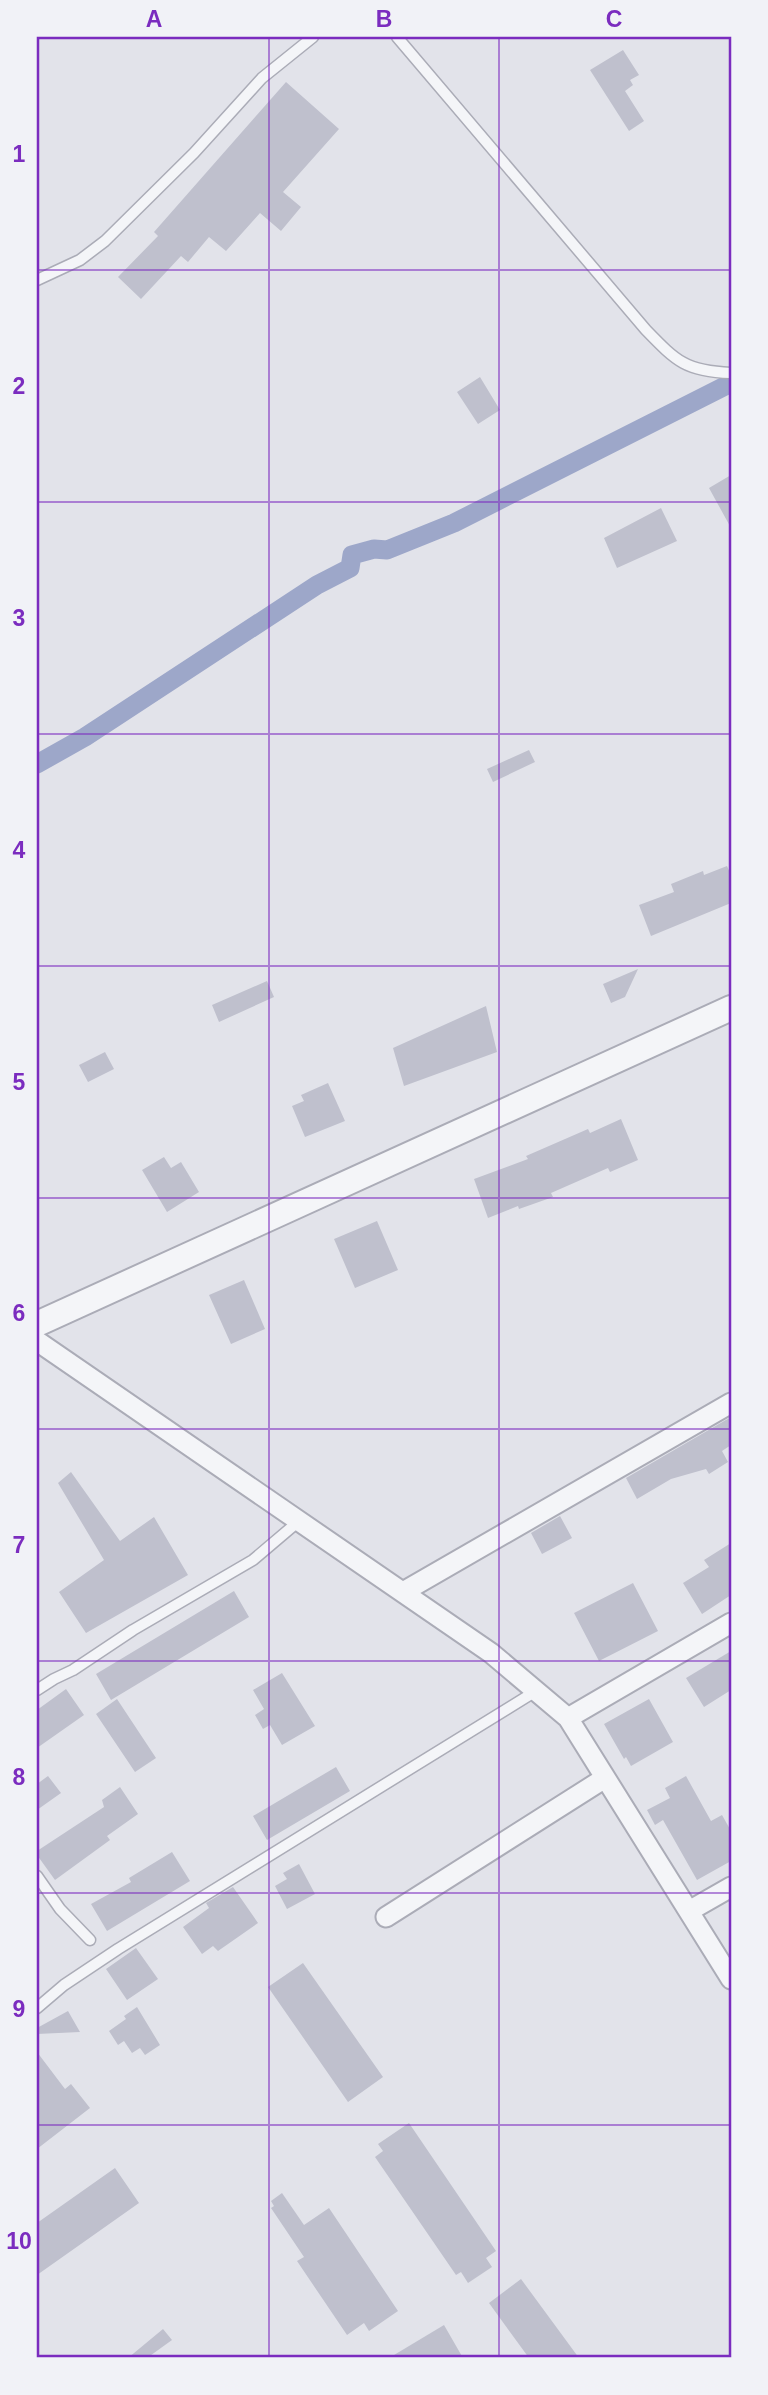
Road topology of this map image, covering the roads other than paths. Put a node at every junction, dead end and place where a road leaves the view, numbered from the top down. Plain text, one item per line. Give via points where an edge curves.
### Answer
1 (313, 37) edge
2 (397, 37) edge
3 (37, 279) edge
4 (731, 373) edge
5 (731, 1007) edge
6 (37, 1325) edge
7 (37, 1341) edge
8 (731, 1403) edge
9 (299, 1521) junction
10 (402, 1592) junction
11 (731, 1623) edge
12 (37, 1690) edge
13 (536, 1691) junction
14 (568, 1718) junction
15 (606, 1778) junction
16 (37, 1876) edge
17 (731, 1887) edge
18 (689, 1911) junction
19 (386, 1917) dead end
20 (90, 1940) dead end
21 (731, 1979) edge
22 (37, 2008) edge

1 - 3 lane via 262,78 105,241 80,260
2 - 4 lane via 674,359 705,372
5 - 6 street
7 - 9 street
8 - 10 street
9 - 10 street
9 - 12 lane via 253,1560
10 - 13 street via 491,1653
11 - 14 street
13 - 14 street
13 - 22 lane via 118,1949
14 - 15 street
15 - 18 street
15 - 19 street
16 - 20 lane
17 - 18 street
18 - 21 street

